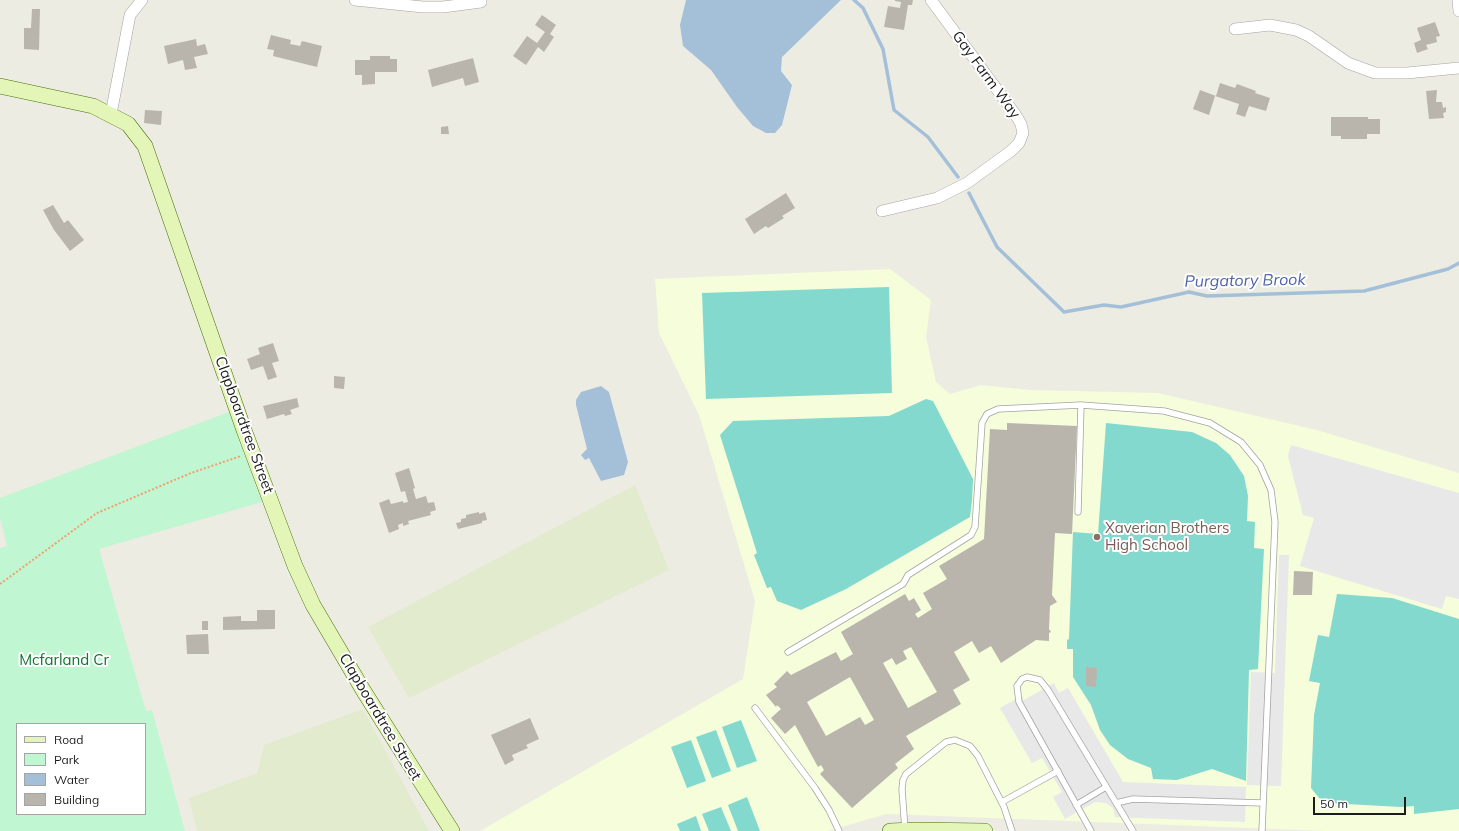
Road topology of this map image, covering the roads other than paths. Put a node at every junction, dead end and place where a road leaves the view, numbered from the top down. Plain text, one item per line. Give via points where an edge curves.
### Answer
1 (142, 0) edge
2 (355, 0) edge
3 (930, 0) edge
4 (1458, 0) edge
5 (481, 2) dead end
6 (1459, 10) edge
7 (1235, 29) dead end
8 (1459, 68) edge
9 (0, 86) edge
10 (112, 114) junction
11 (882, 211) dead end
12 (1081, 405) junction
13 (1078, 512) dead end
14 (788, 652) dead end
15 (754, 708) dead end
16 (1058, 771) junction
17 (1106, 787) junction
18 (1002, 802) junction
19 (1116, 803) junction
20 (1264, 803) junction
21 (1076, 805) junction
22 (906, 830) junction
23 (452, 831) edge
24 (839, 831) edge
25 (890, 831) edge
26 (985, 831) edge
27 (1012, 831) edge
28 (1091, 831) edge
29 (1133, 831) edge
30 (1262, 831) edge

1 - 10 street via 130,15
2 - 5 street via 423,7
3 - 11 street, Gay Farm Way via 1015,114 1023,133 1011,152 967,183 937,198
4 - 6 street
7 - 8 street via 1270,25 1296,30 1348,63 1375,73
9 - 10 main road, Clapboardtree Street via 93,106
10 - 23 main road, Clapboardtree Street via 128,124 145,146 252,451 295,566 313,605 399,750
12 - 13 lane
12 - 14 lane via 998,409 987,414 982,423 976,527 971,535 908,575 903,584
12 - 20 lane via 1164,411 1210,423 1241,442 1262,468 1271,490 1275,522
15 - 24 lane via 815,788
16 - 17 lane via 1017,698 1017,686 1022,679 1034,677 1048,690
16 - 18 lane
16 - 21 lane
17 - 19 lane
17 - 21 lane
18 - 22 lane via 970,746 955,740 946,742 906,774 903,780
18 - 27 lane
19 - 20 lane via 1133,799
19 - 29 lane
20 - 30 lane
21 - 28 lane
22 - 25 main road
22 - 26 main road

